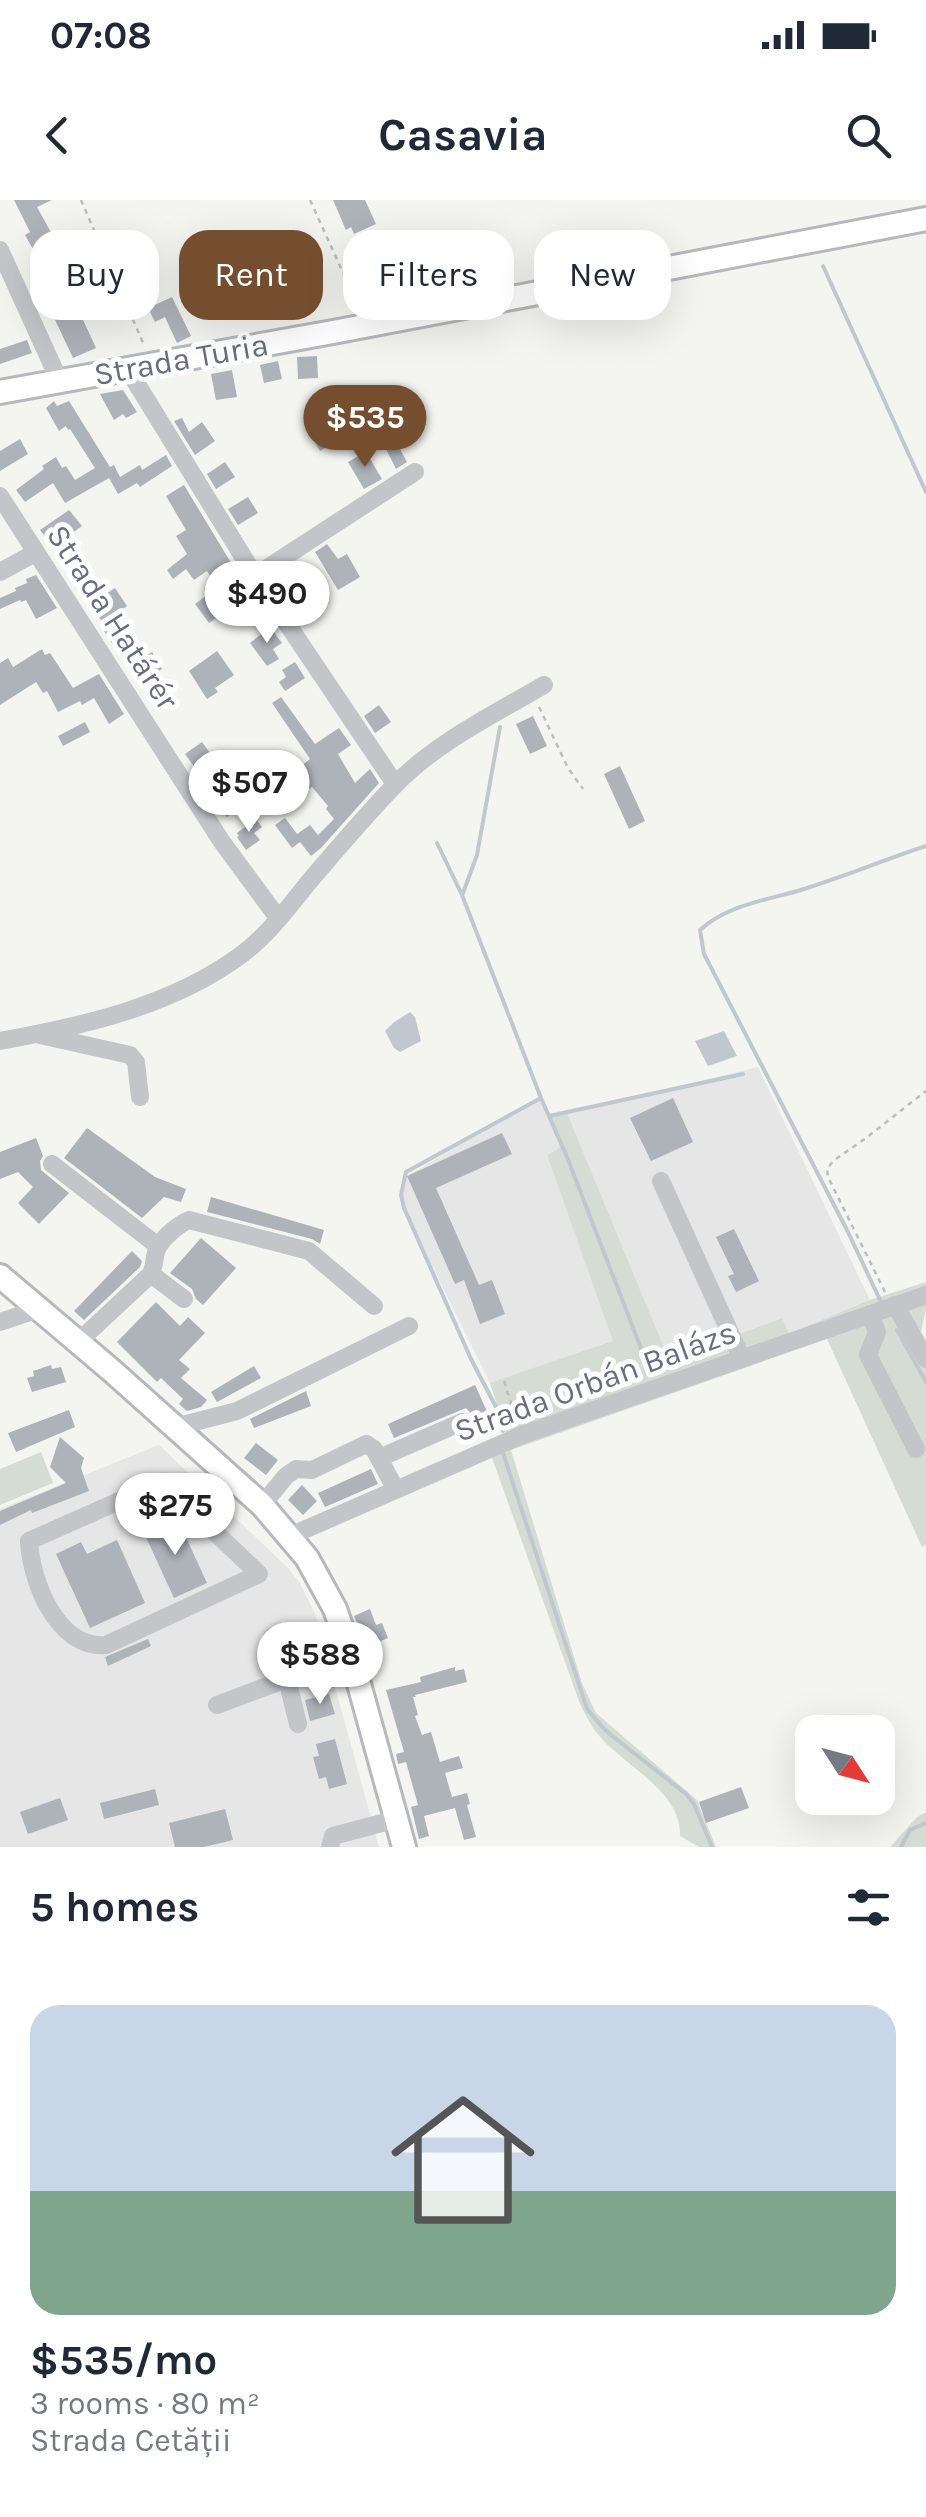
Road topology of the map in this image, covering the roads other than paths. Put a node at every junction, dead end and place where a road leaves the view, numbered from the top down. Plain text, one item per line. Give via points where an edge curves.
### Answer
1 (926, 219) edge
2 (0, 250) edge
3 (127, 368) junction
4 (59, 380) junction
5 (0, 392) edge
6 (415, 472) dead end
7 (0, 496) edge
8 (35, 553) junction
9 (0, 572) edge
10 (256, 576) junction
11 (536, 690) road end
12 (395, 784) junction
13 (278, 918) junction
14 (34, 1034) junction
15 (0, 1040) edge
16 (140, 1097) dead end
17 (52, 1164) dead end
18 (661, 1181) dead end
19 (158, 1246) junction
20 (151, 1274) junction
21 (0, 1276) edge
22 (926, 1295) edge
23 (184, 1299) dead end
24 (374, 1306) dead end
25 (894, 1306) junction
26 (39, 1309) junction
27 (870, 1314) junction
28 (0, 1322) edge
29 (409, 1326) dead end
30 (78, 1342) junction
31 (742, 1358) junction
32 (926, 1359) edge
33 (462, 1422) dead end
34 (175, 1427) junction
35 (916, 1449) dead end
36 (379, 1458) junction
37 (233, 1478) junction
38 (396, 1490) junction
39 (262, 1504) junction
40 (198, 1516) junction
41 (290, 1536) junction
42 (272, 1636) dead end
43 (352, 1655) junction
44 (287, 1680) junction
45 (217, 1704) dead end
46 (298, 1724) dead end
47 (397, 1819) junction
48 (330, 1847) edge
49 (404, 1847) edge

1 - 3 main road, Strada Turia
2 - 4 street
3 - 4 main road, Strada Turia
3 - 10 street
4 - 5 main road, Strada Turia
6 - 10 street
7 - 8 street, Strada Határér
8 - 9 street
8 - 13 street, Strada Határér
10 - 12 street
11 - 12 street
12 - 13 street
13 - 14 street via 244,953 190,986 130,1010
14 - 15 street
14 - 16 street via 130,1054
17 - 19 street
18 - 31 street
19 - 20 street
19 - 24 street via 189,1220 309,1251
20 - 23 street
20 - 30 street
21 - 26 main road
22 - 25 street, Strada Orbán Balázs
25 - 27 street, Strada Orbán Balázs
25 - 32 street
26 - 28 street
26 - 30 main road
27 - 31 street, Strada Orbán Balázs
27 - 35 street via 877,1332 868,1355
29 - 34 street via 237,1410
30 - 34 main road
31 - 38 street, Strada Orbán Balázs via 522,1435
33 - 36 street
34 - 37 main road
36 - 38 street
36 - 39 street via 366,1444 312,1470 296,1469
37 - 39 main road
37 - 40 street
38 - 41 street, Strada Orbán Balázs
39 - 41 main road
40 - 40 street via 259,1574 106,1645 77,1640 46,1604 29,1540 162,1482
41 - 43 main road via 335,1609
42 - 44 street
43 - 44 street
43 - 47 main road
44 - 45 street
44 - 46 street
47 - 48 street via 333,1836
47 - 49 main road

